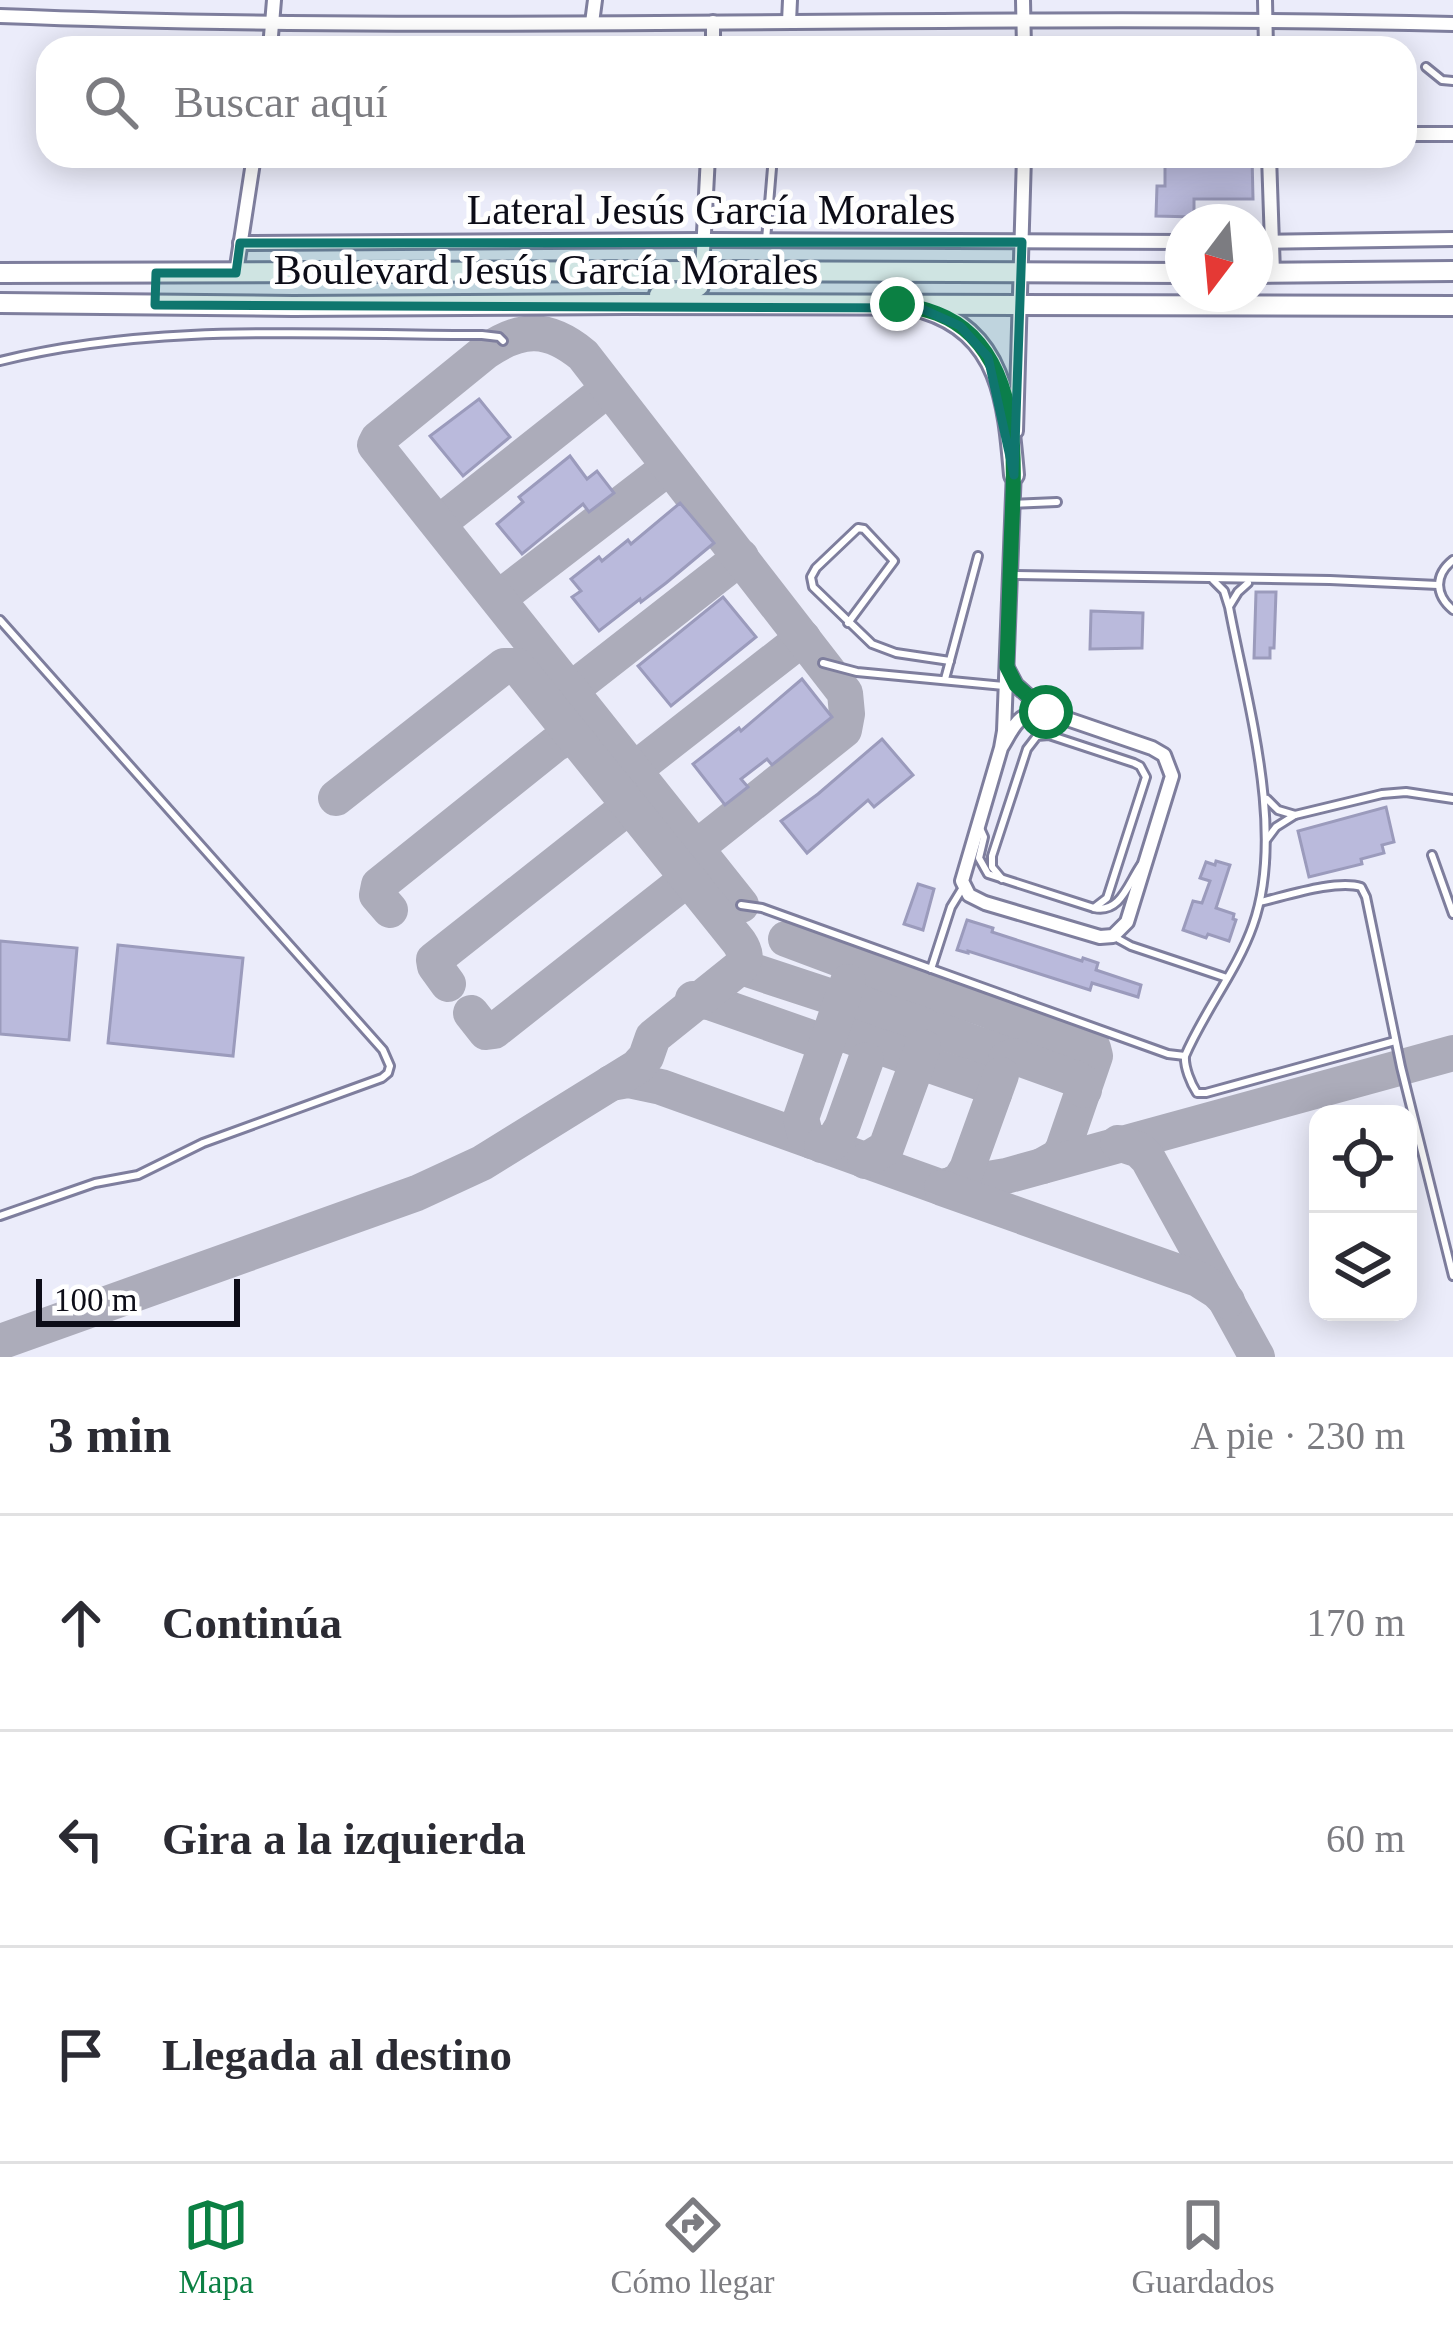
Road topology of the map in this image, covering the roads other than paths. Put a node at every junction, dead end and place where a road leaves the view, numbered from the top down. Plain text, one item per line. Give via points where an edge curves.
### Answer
1 (99, 0) edge
2 (274, 0) edge
3 (595, 0) edge
4 (790, 0) edge
5 (1023, 0) edge
6 (1265, 0) edge
7 (0, 16) edge
8 (99, 19) junction
9 (1265, 20) junction
10 (273, 21) junction
11 (592, 22) junction
12 (713, 22) junction
13 (789, 22) junction
14 (1023, 22) junction
15 (1453, 24) edge
16 (271, 36) edge
17 (712, 36) edge
18 (1024, 36) edge
19 (1266, 36) edge
20 (1426, 67) dead end
21 (1453, 81) edge
22 (1417, 134) edge
23 (1453, 134) edge
24 (252, 168) edge
25 (707, 168) edge
26 (772, 168) edge
27 (1024, 168) edge
28 (1270, 168) edge
29 (1271, 204) edge
30 (1453, 239) edge
31 (704, 240) junction
32 (766, 240) junction
33 (1022, 242) junction
34 (1165, 242) edge
35 (1273, 242) edge
36 (240, 243) junction
37 (702, 271) junction
38 (1453, 271) edge
39 (1021, 272) junction
40 (0, 273) edge
41 (156, 273) junction
42 (1165, 273) edge
43 (1273, 273) edge
44 (85, 274) junction
45 (236, 274) junction
46 (0, 303) edge
47 (1453, 303) edge
48 (83, 304) junction
49 (625, 304) junction
50 (897, 304) junction
51 (155, 305) junction
52 (1021, 306) junction
53 (502, 340) dead end
54 (0, 362) edge
55 (1013, 475) junction
56 (1057, 502) dead end
57 (1012, 504) junction
58 (978, 556) dead end
59 (1453, 560) edge
60 (1010, 575) junction
61 (1213, 580) junction
62 (1251, 581) junction
63 (1438, 585) junction
64 (1229, 608) junction
65 (1453, 610) edge
66 (0, 620) edge
67 (848, 623) junction
68 (950, 662) junction
69 (823, 663) dead end
70 (945, 679) junction
71 (1011, 685) junction
72 (1046, 712) junction
73 (1001, 748) junction
74 (1264, 796) junction
75 (1453, 799) edge
76 (1295, 814) junction
77 (978, 823) junction
78 (1267, 839) junction
79 (1148, 855) junction
80 (1432, 855) dead end
81 (1002, 879) junction
82 (963, 887) junction
83 (1260, 902) junction
84 (741, 905) dead end
85 (1094, 908) junction
86 (1453, 914) edge
87 (1114, 936) junction
88 (931, 969) junction
89 (1227, 978) junction
90 (1395, 1041) junction
91 (1185, 1056) junction
92 (0, 1216) edge
93 (1453, 1276) edge

1 - 8 street
2 - 10 street
3 - 11 street
4 - 13 street
5 - 14 street
6 - 9 street
7 - 8 street
8 - 10 street
9 - 14 street
9 - 15 street
9 - 19 street
10 - 11 street
10 - 16 street
11 - 12 street
12 - 13 street
12 - 17 street
13 - 14 street
14 - 18 street
20 - 21 lane
22 - 23 street
24 - 36 street
25 - 31 street
26 - 32 lane
27 - 33 street
28 - 29 street
30 - 35 street
31 - 32 street, Lateral Jesús García Morales
31 - 36 street, Lateral Jesús García Morales
31 - 37 street
32 - 33 street, Lateral Jesús García Morales
33 - 34 street, Lateral Jesús García Morales
33 - 39 street
36 - 45 street
37 - 39 main road, Boulevard Jesús García Morales
37 - 45 main road, Boulevard Jesús García Morales
37 - 49 main road via 693,290
38 - 43 main road
39 - 42 main road, Boulevard Jesús García Morales
39 - 52 street
40 - 44 main road, Boulevard Jesús García Morales
41 - 44 main road, Boulevard Jesús García Morales
41 - 45 main road, Boulevard Jesús García Morales
41 - 51 main road
44 - 48 main road
46 - 48 main road, Boulevard Jesús García Morales
47 - 52 main road, Boulevard Jesús García Morales
48 - 51 main road, Boulevard Jesús García Morales
49 - 50 main road, Boulevard Jesús García Morales
49 - 51 main road, Boulevard Jesús García Morales
50 - 52 main road, Boulevard Jesús García Morales
50 - 55 main road via 946,317 988,357 1009,417
52 - 55 street
53 - 54 lane via 196,335
55 - 57 street
56 - 57 lane
57 - 60 street
58 - 68 lane
59 - 63 lane
60 - 61 lane
60 - 71 street
61 - 62 lane
61 - 64 lane
62 - 63 lane
62 - 64 lane
63 - 65 lane
64 - 74 lane
66 - 92 lane via 390,1066 382,1078 158,1167
67 - 67 lane via 811,577 852,531 864,529 894,561
67 - 68 lane via 884,649
68 - 70 lane
69 - 70 lane
70 - 71 lane
71 - 72 street
71 - 73 street
72 - 73 street via 1021,717
72 - 79 street via 1165,755 1172,776
73 - 77 street
74 - 76 lane
74 - 78 lane
75 - 76 lane via 1395,792
76 - 78 lane
77 - 81 lane via 981,864
77 - 82 street
78 - 83 lane
79 - 85 lane via 1114,906
79 - 87 street via 1127,922
80 - 86 lane
81 - 85 lane
81 - 85 lane via 992,856 1029,744 1043,735 1072,742 1134,763 1146,777 1107,898
82 - 87 street via 986,903
82 - 88 lane
83 - 89 lane
83 - 90 lane via 1360,887
84 - 88 lane
87 - 89 lane
88 - 91 lane
89 - 91 lane
90 - 91 lane via 1202,1094
90 - 93 lane

